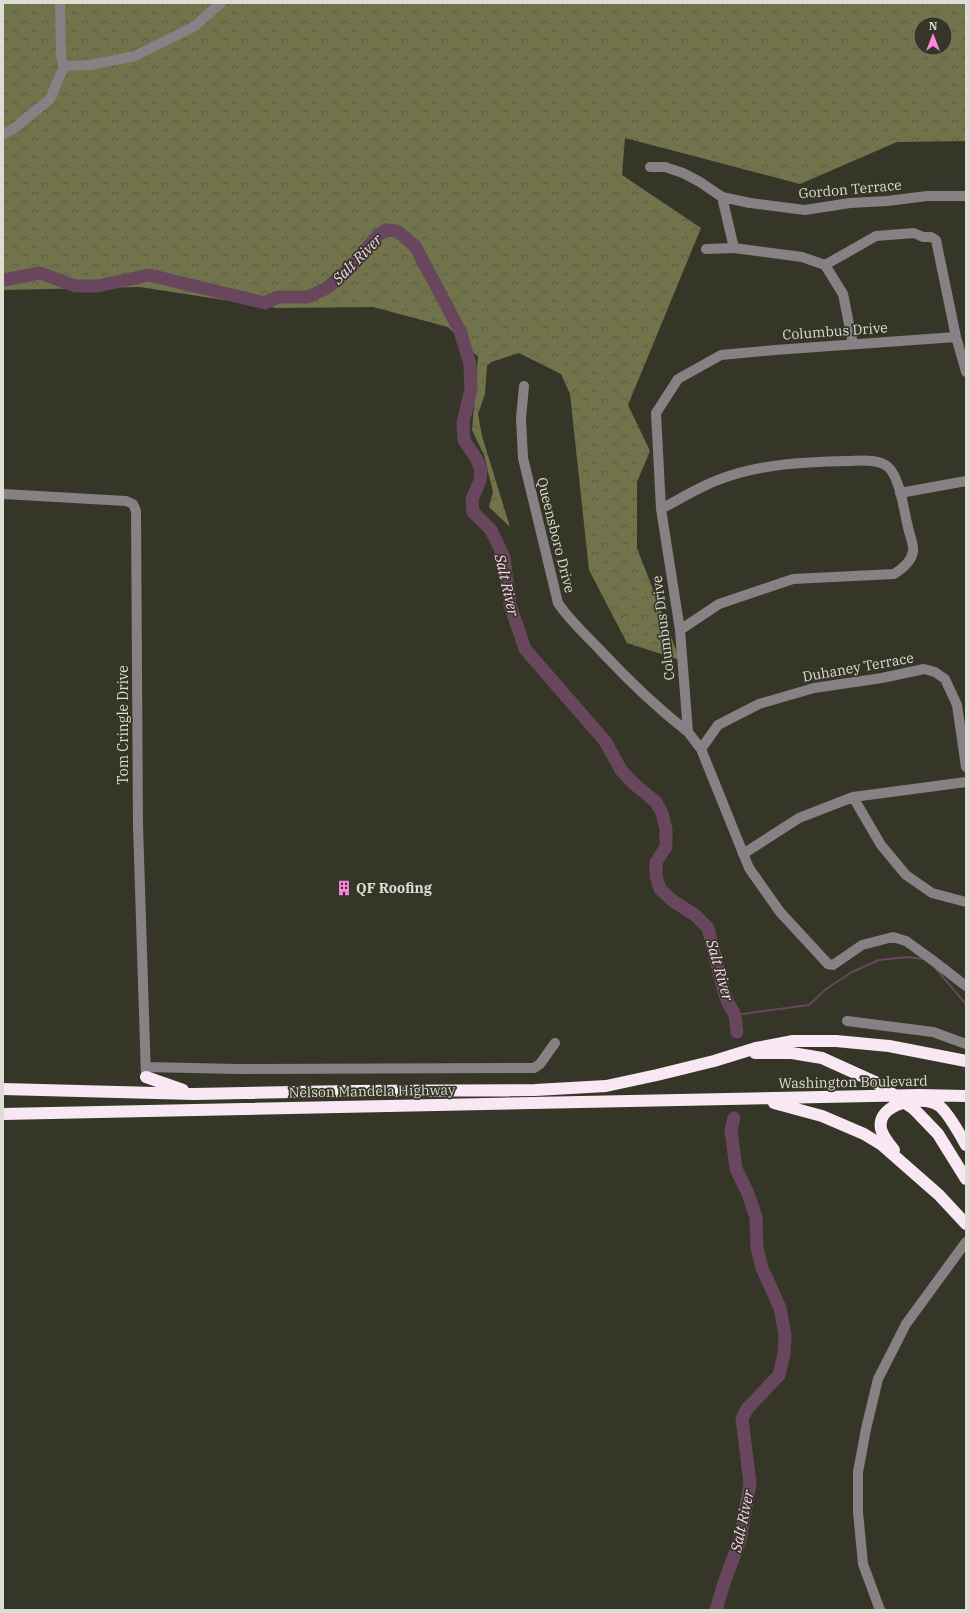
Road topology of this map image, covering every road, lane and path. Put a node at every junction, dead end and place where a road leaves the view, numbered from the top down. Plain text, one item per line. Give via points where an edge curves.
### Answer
1 (60, 3) edge
2 (221, 3) edge
3 (64, 66) junction
4 (3, 134) edge
5 (650, 166) dead end
6 (966, 196) edge
7 (722, 197) junction
8 (734, 248) junction
9 (706, 249) dead end
10 (825, 265) junction
11 (956, 337) junction
12 (853, 344) junction
13 (966, 372) edge
14 (524, 386) dead end
15 (966, 481) edge
16 (900, 493) junction
17 (3, 494) edge
18 (661, 508) junction
19 (680, 630) junction
20 (688, 732) junction
21 (701, 749) junction
22 (966, 767) edge
23 (966, 782) edge
24 (853, 797) junction
25 (743, 854) junction
26 (966, 902) edge
27 (966, 986) edge
28 (847, 1020) dead end
29 (555, 1043) dead end
30 (966, 1044) edge
31 (726, 1057) junction
32 (966, 1061) edge
33 (146, 1072) junction
34 (3, 1089) edge
35 (194, 1094) junction
36 (966, 1096) edge
37 (741, 1099) junction
38 (3, 1114) edge
39 (966, 1145) edge
40 (910, 1169) junction
41 (966, 1179) edge
42 (966, 1224) edge
43 (966, 1242) edge
44 (880, 1610) edge

1 - 3 street
2 - 3 street via 195,26 135,56 90,65
3 - 4 street via 50,99
5 - 7 street, Gordon Terrace via 665,167 683,173
6 - 7 street, Gordon Terrace via 927,196 850,202 805,210
7 - 8 street
8 - 9 street
8 - 10 street via 802,257
10 - 11 street via 876,236 914,233 931,237 936,240
10 - 12 street via 843,294
11 - 12 street, Columbus Drive
11 - 13 street
12 - 18 street, Columbus Drive via 721,355 678,379 656,413
14 - 20 street, Queensboro Drive via 521,418 523,458 558,603 567,616 621,672 661,711
15 - 16 street
16 - 18 street via 889,467 881,463 814,462 758,468 731,476
16 - 19 street via 913,551 902,570 894,574 793,579 719,604
17 - 33 street, Tom Cringle Drive via 126,501 133,504 136,510 138,826
18 - 19 street, Columbus Drive
19 - 20 street, Columbus Drive
20 - 21 street
21 - 22 street, Duhaney Terrace via 718,725 759,704 814,688 924,669 936,672 945,679 957,705
21 - 25 street
23 - 24 street
24 - 25 street via 799,818
24 - 26 street via 882,845 906,875 932,893
25 - 27 street via 749,868 780,912 828,964 833,965 862,945 892,937 906,941
28 - 30 street via 933,1032
29 - 33 street via 540,1064 534,1068 231,1069
31 - 32 highway, Washington Boulevard via 780,1043 836,1041 889,1046
31 - 35 highway, Nelson Mandela Highway via 606,1086 535,1090
31 - 41 highway, bridge via 792,1053 822,1058 875,1082 914,1109 938,1134
33 - 35 highway
34 - 35 highway, Nelson Mandela Highway
36 - 37 highway, Washington Boulevard
37 - 38 highway, Nelson Mandela Highway
37 - 40 highway via 782,1104 822,1116 864,1134 882,1145
39 - 40 highway via 939,1105 926,1100 910,1100 892,1107 881,1123 881,1129 886,1141
40 - 42 highway
43 - 44 street via 906,1324 878,1379 866,1429 858,1472 858,1512 863,1564

